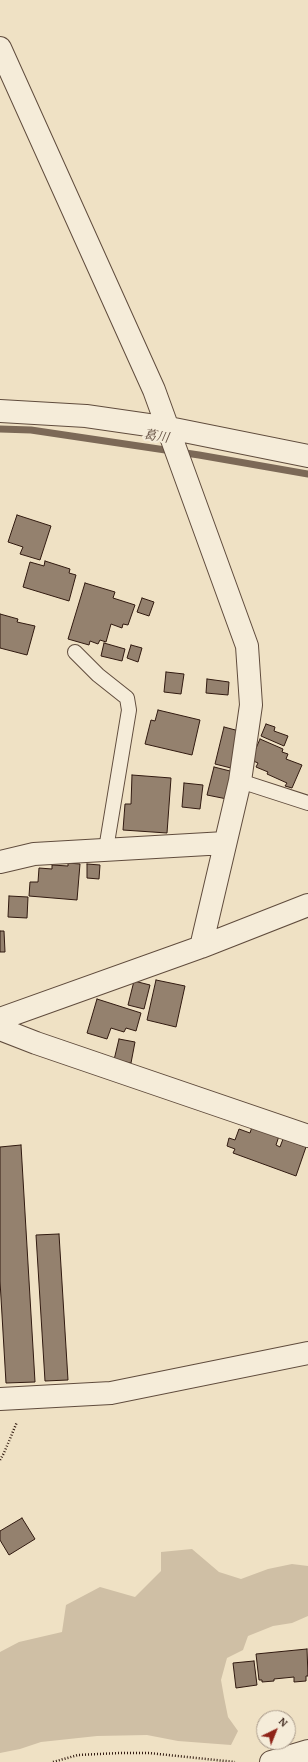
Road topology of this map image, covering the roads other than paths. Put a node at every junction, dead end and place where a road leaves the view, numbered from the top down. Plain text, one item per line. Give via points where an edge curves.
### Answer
1 (0, 48) edge
2 (0, 411) edge
3 (169, 428) junction
4 (308, 456) edge
5 (75, 652) dead end
6 (240, 780) junction
7 (308, 803) edge
8 (225, 843) junction
9 (106, 849) junction
10 (0, 862) edge
11 (308, 905) edge
12 (201, 947) junction
13 (0, 1019) edge
14 (0, 1029) edge
15 (308, 1136) edge
16 (308, 1353) edge
17 (10, 1399) edge
18 (308, 1751) edge
19 (271, 1762) edge

1 - 3 street
2 - 3 street via 86,416
3 - 4 street
3 - 6 street via 247,646 251,705
5 - 9 lane via 127,698 129,710
6 - 7 lane
6 - 8 street
8 - 9 street
8 - 12 street
9 - 10 street via 34,854
11 - 12 street
12 - 13 street
14 - 15 street
16 - 17 street via 111,1393
18 - 19 street

